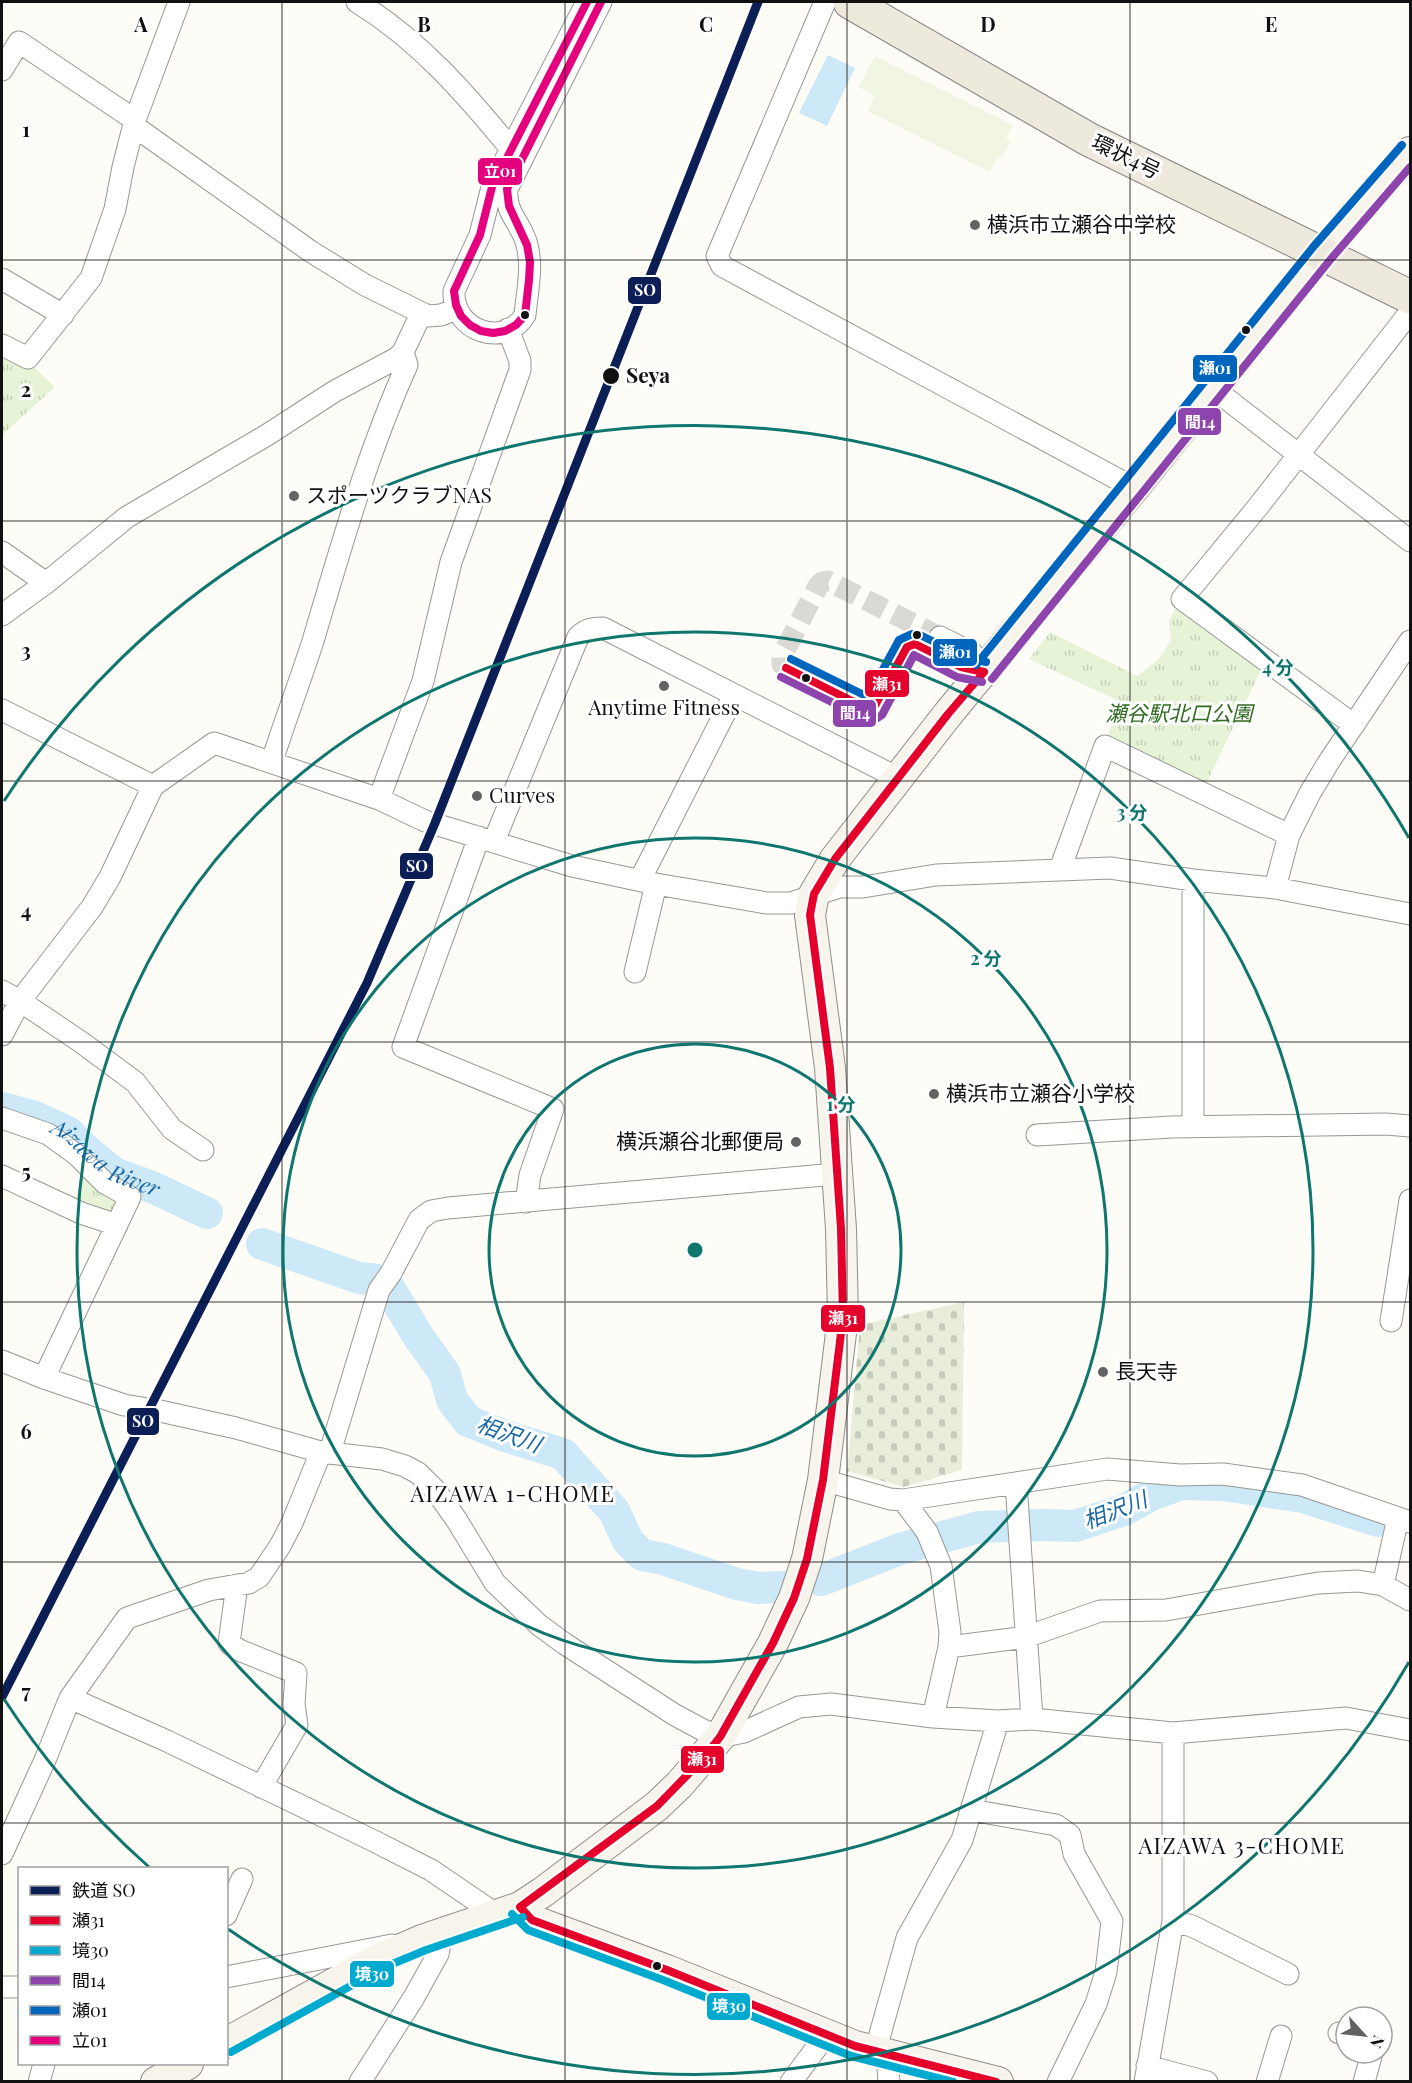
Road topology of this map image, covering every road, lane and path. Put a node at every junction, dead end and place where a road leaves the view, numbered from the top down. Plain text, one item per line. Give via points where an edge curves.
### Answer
1 (179, 2) edge
2 (357, 2) edge
3 (586, 2) edge
4 (601, 2) edge
5 (826, 2) edge
6 (850, 2) edge
7 (879, 2) edge
8 (2, 70) edge
9 (134, 123) junction
10 (511, 149) junction
11 (1410, 152) edge
12 (1195, 191) junction
13 (480, 235) junction
14 (524, 236) junction
15 (1322, 253) junction
16 (2, 279) edge
17 (1410, 297) edge
18 (456, 309) junction
19 (1410, 312) edge
20 (421, 314) junction
21 (63, 315) junction
22 (508, 329) junction
23 (2, 345) edge
24 (403, 352) junction
25 (1214, 389) junction
26 (1299, 454) junction
27 (1134, 488) junction
28 (1410, 541) edge
29 (2, 552) edge
30 (46, 583) junction
31 (2, 615) edge
32 (1410, 641) edge
33 (936, 644) tunnel mouth
34 (984, 672) junction
35 (734, 695) junction
36 (2, 710) edge
37 (1354, 725) junction
38 (272, 761) junction
39 (898, 778) junction
40 (153, 786) junction
41 (379, 799) junction
42 (1289, 835) junction
43 (487, 839) junction
44 (1060, 869) junction
45 (1193, 880) junction
46 (648, 882) junction
47 (1275, 888) junction
48 (814, 894) junction
49 (1410, 914) edge
50 (635, 972) dead end
51 (2, 991) edge
52 (20, 1001) junction
53 (2, 1035) edge
54 (2, 1118) edge
55 (1193, 1126) junction
56 (1410, 1126) edge
57 (1037, 1135) dead end
58 (203, 1150) dead end
59 (836, 1174) junction
60 (2, 1176) edge
61 (1410, 1200) edge
62 (526, 1202) junction
63 (117, 1225) junction
64 (1391, 1321) dead end
65 (2, 1361) edge
66 (44, 1378) junction
67 (326, 1452) junction
68 (823, 1480) junction
69 (1016, 1483) junction
70 (903, 1500) junction
71 (1400, 1524) edge
72 (237, 1585) junction
73 (1383, 1585) junction
74 (1410, 1600) edge
75 (1026, 1637) junction
76 (949, 1647) junction
77 (70, 1698) junction
78 (933, 1716) junction
79 (1032, 1719) junction
80 (998, 1721) junction
81 (1410, 1730) edge
82 (1173, 1733) junction
83 (720, 1737) junction
84 (261, 1787) junction
85 (971, 1810) junction
86 (2, 1854) edge
87 (242, 1879) dead end
88 (228, 1910) edge
89 (509, 1911) junction
90 (1173, 1921) junction
91 (432, 1936) junction
92 (1288, 1974) dead end
93 (228, 1977) edge
94 (2, 1987) edge
95 (18, 1987) edge
96 (826, 2035) junction
97 (1281, 2037) dead end
98 (228, 2042) edge
99 (884, 2063) edge
100 (44, 2065) edge
101 (187, 2065) edge
102 (1369, 2065) edge
103 (1146, 2074) edge
104 (159, 2081) edge
105 (995, 2081) edge
106 (39, 2082) edge
107 (360, 2082) edge
108 (791, 2082) edge
109 (1058, 2082) edge
110 (1207, 2082) edge
111 (1267, 2082) edge
112 (1364, 2082) edge

1 - 9 street
2 - 10 street via 419,47
3 - 10 street
4 - 14 street via 507,189 508,208
5 - 12 main road via 1080,152
5 - 27 street via 717,256 718,262
6 - 12 main road, 環状4号 via 1088,139
7 - 12 main road via 1131,146
8 - 9 street via 20,42
9 - 20 street via 310,251
9 - 21 street via 115,209 91,278
10 - 13 street via 492,187
11 - 15 main road
12 - 15 main road, 環状4号
13 - 14 street via 500,226
13 - 18 street via 454,291
14 - 22 street via 530,265 525,315
15 - 17 main road, 環状4号
15 - 25 main road
16 - 21 street
18 - 20 street via 435,316
18 - 22 street via 476,329 487,333
19 - 26 street
20 - 24 street
21 - 23 street via 28,358
22 - 41 street via 520,370 451,562 423,681
24 - 30 street via 127,517
24 - 38 street via 407,365 386,411
25 - 26 street
25 - 27 main road
26 - 28 street
26 - 37 street via 1182,599
27 - 34 main road
29 - 30 street
30 - 31 street
32 - 37 street
33 - 34 street via 961,667
34 - 39 main road
35 - 39 street
35 - 43 street via 603,628 586,630 578,637
35 - 46 street
36 - 40 street
37 - 42 street via 1322,772
38 - 40 street via 214,743
38 - 41 street
39 - 48 main road via 835,859
40 - 52 street via 92,907
41 - 43 street via 425,821
42 - 44 street via 1105,746
42 - 47 street
43 - 46 street via 572,866
43 - 62 street via 403,1047 553,1109 530,1175
44 - 45 street via 1110,868
44 - 48 street via 936,875 839,887
45 - 47 street
45 - 55 street
46 - 48 street via 767,903 791,903
46 - 50 street
47 - 49 street
48 - 59 main road via 810,915 830,1068
51 - 52 street
52 - 53 street
52 - 58 street via 135,1082 172,1129
54 - 63 street via 48,1134 105,1182 130,1197
55 - 56 street
55 - 57 street
59 - 62 street
59 - 68 main road via 843,1317
60 - 63 street via 81,1213
61 - 64 street
62 - 67 street via 448,1208 431,1211 419,1220 383,1284
63 - 66 street
65 - 66 street
66 - 67 street via 124,1405 160,1410
67 - 72 street via 280,1546 259,1577
67 - 83 street via 382,1459 418,1473 456,1519 495,1583 539,1625 675,1714
68 - 70 street
68 - 83 main road via 807,1559 794,1598 757,1674
69 - 70 street
69 - 71 street via 1107,1469 1222,1474 1302,1485
69 - 75 street
70 - 76 street via 930,1538 941,1566
71 - 73 street
72 - 77 street via 209,1590 127,1618
72 - 84 street via 230,1644 296,1673 297,1725
73 - 74 street
73 - 75 street via 1358,1581 1318,1583 1166,1610 1100,1611
75 - 76 street
75 - 79 street
76 - 78 street
77 - 84 street
77 - 86 street
78 - 80 street
78 - 83 street via 831,1704 799,1707 744,1732
79 - 80 street
79 - 82 street
80 - 85 street
81 - 82 street via 1346,1718
82 - 90 street
83 - 89 main road via 657,1806
84 - 89 street
85 - 99 street via 962,1840 907,1938
85 - 109 street via 1056,1825 1070,1835 1074,1854 1112,1922 1106,1972 1096,2004
87 - 88 street
89 - 91 main road
89 - 96 main road
90 - 92 street via 1192,1926
90 - 103 street
91 - 93 street
91 - 98 main road via 380,1958
91 - 107 street via 438,1954
94 - 95 street
96 - 99 main road
96 - 108 street
97 - 111 street
99 - 105 main road
100 - 106 street
101 - 104 main road
102 - 112 street
103 - 110 street

